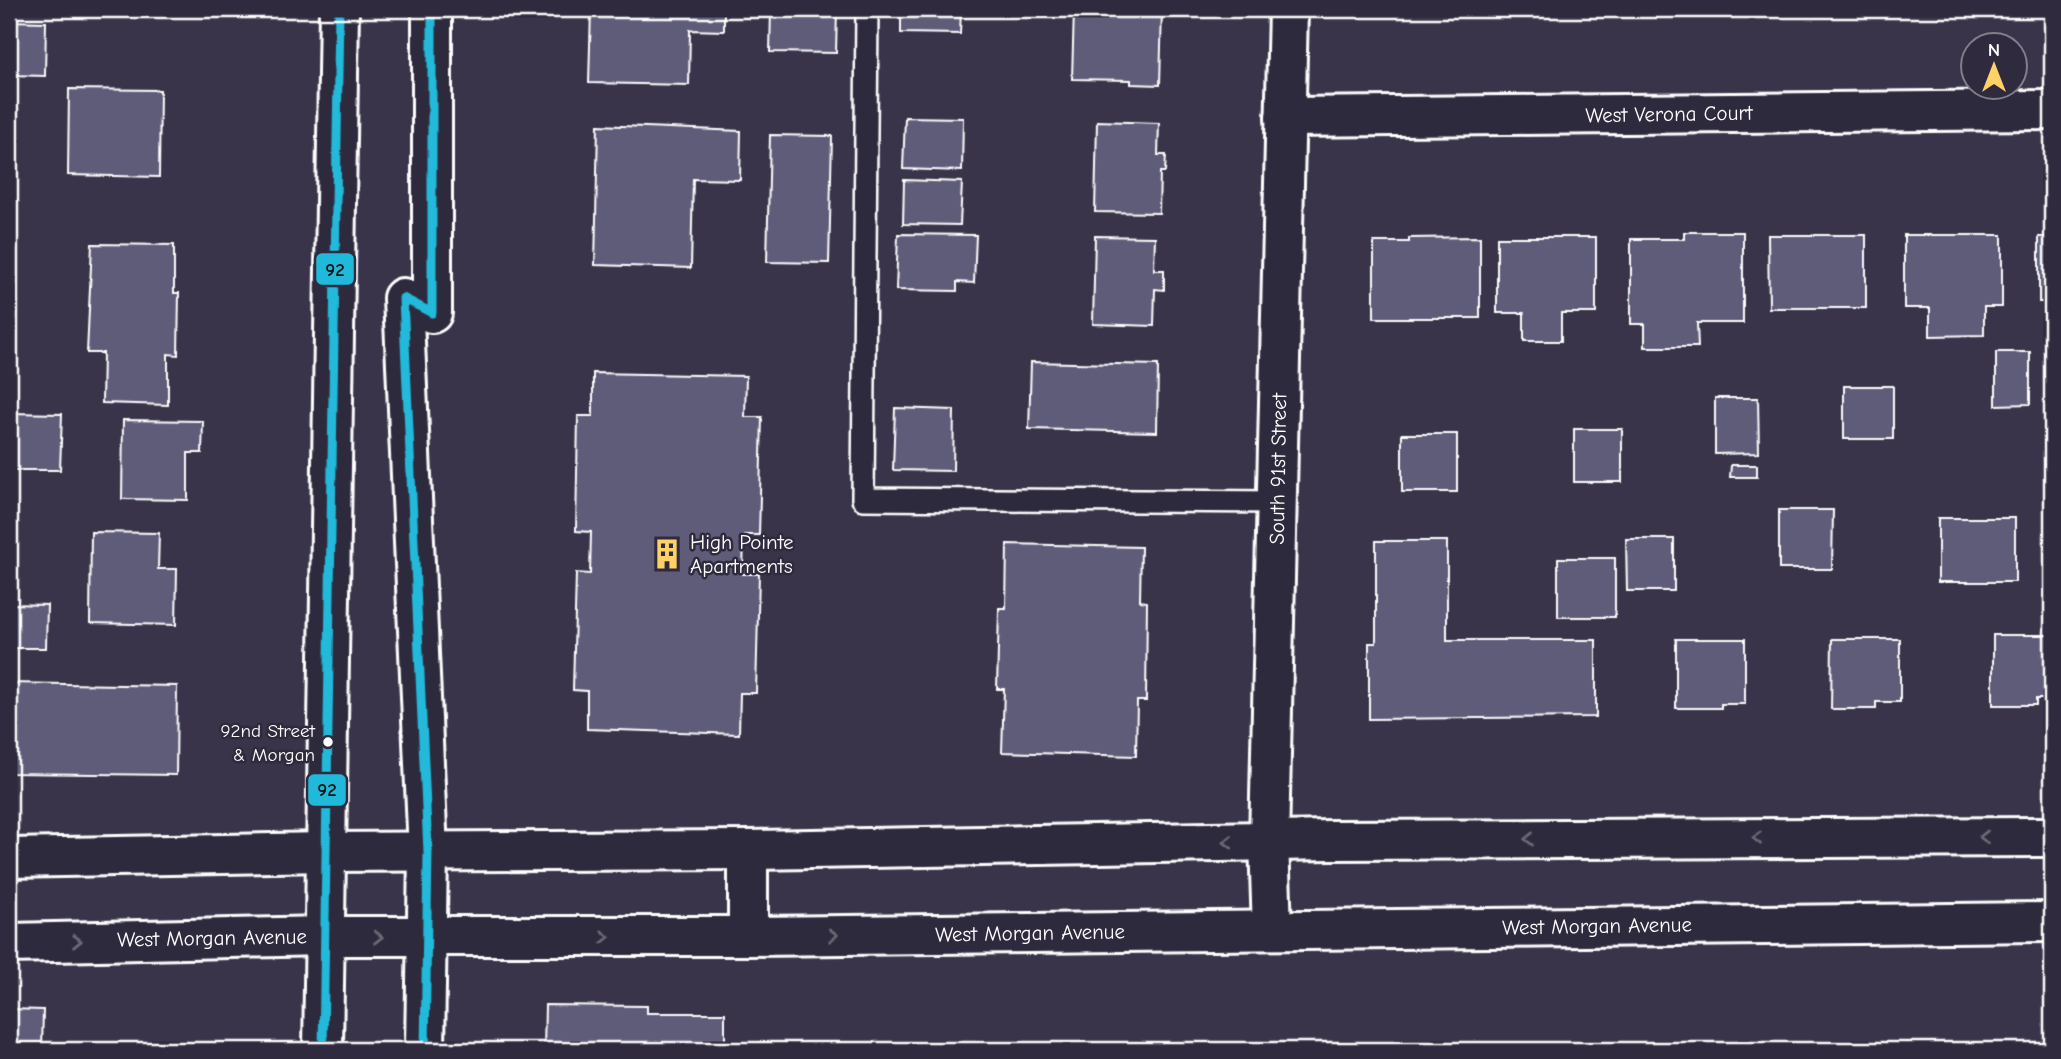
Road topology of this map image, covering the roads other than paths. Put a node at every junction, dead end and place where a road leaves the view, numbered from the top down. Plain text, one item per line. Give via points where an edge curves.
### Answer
1 (339, 9) edge
2 (432, 9) edge
3 (867, 9) edge
4 (1287, 9) edge
5 (2052, 110) edge
6 (1285, 117) junction
7 (1277, 502) junction
8 (2052, 837) edge
9 (1269, 841) junction
10 (748, 850) junction
11 (326, 852) junction
12 (429, 852) junction
13 (9, 858) edge
14 (2052, 922) edge
15 (1272, 930) junction
16 (325, 936) junction
17 (748, 936) junction
18 (427, 937) junction
19 (9, 943) edge
20 (323, 1050) edge
21 (425, 1050) edge

1 - 11 street
2 - 12 street via 432,313 403,298
3 - 7 lane via 863,499
4 - 6 street, South 91st Street
5 - 6 street, West Verona Court
6 - 7 street, South 91st Street
7 - 9 street, South 91st Street
8 -> 9 street
9 -> 10 street
9 - 15 street, South 91st Street
10 - 12 street
10 - 17 street
11 - 12 street
11 - 13 street
11 - 16 street
12 - 18 street
14 - 15 street, West Morgan Avenue
17 -> 15 street, West Morgan Avenue
16 -> 18 street, West Morgan Avenue
19 -> 16 street, West Morgan Avenue
16 - 20 street
18 -> 17 street, West Morgan Avenue
18 - 21 street

